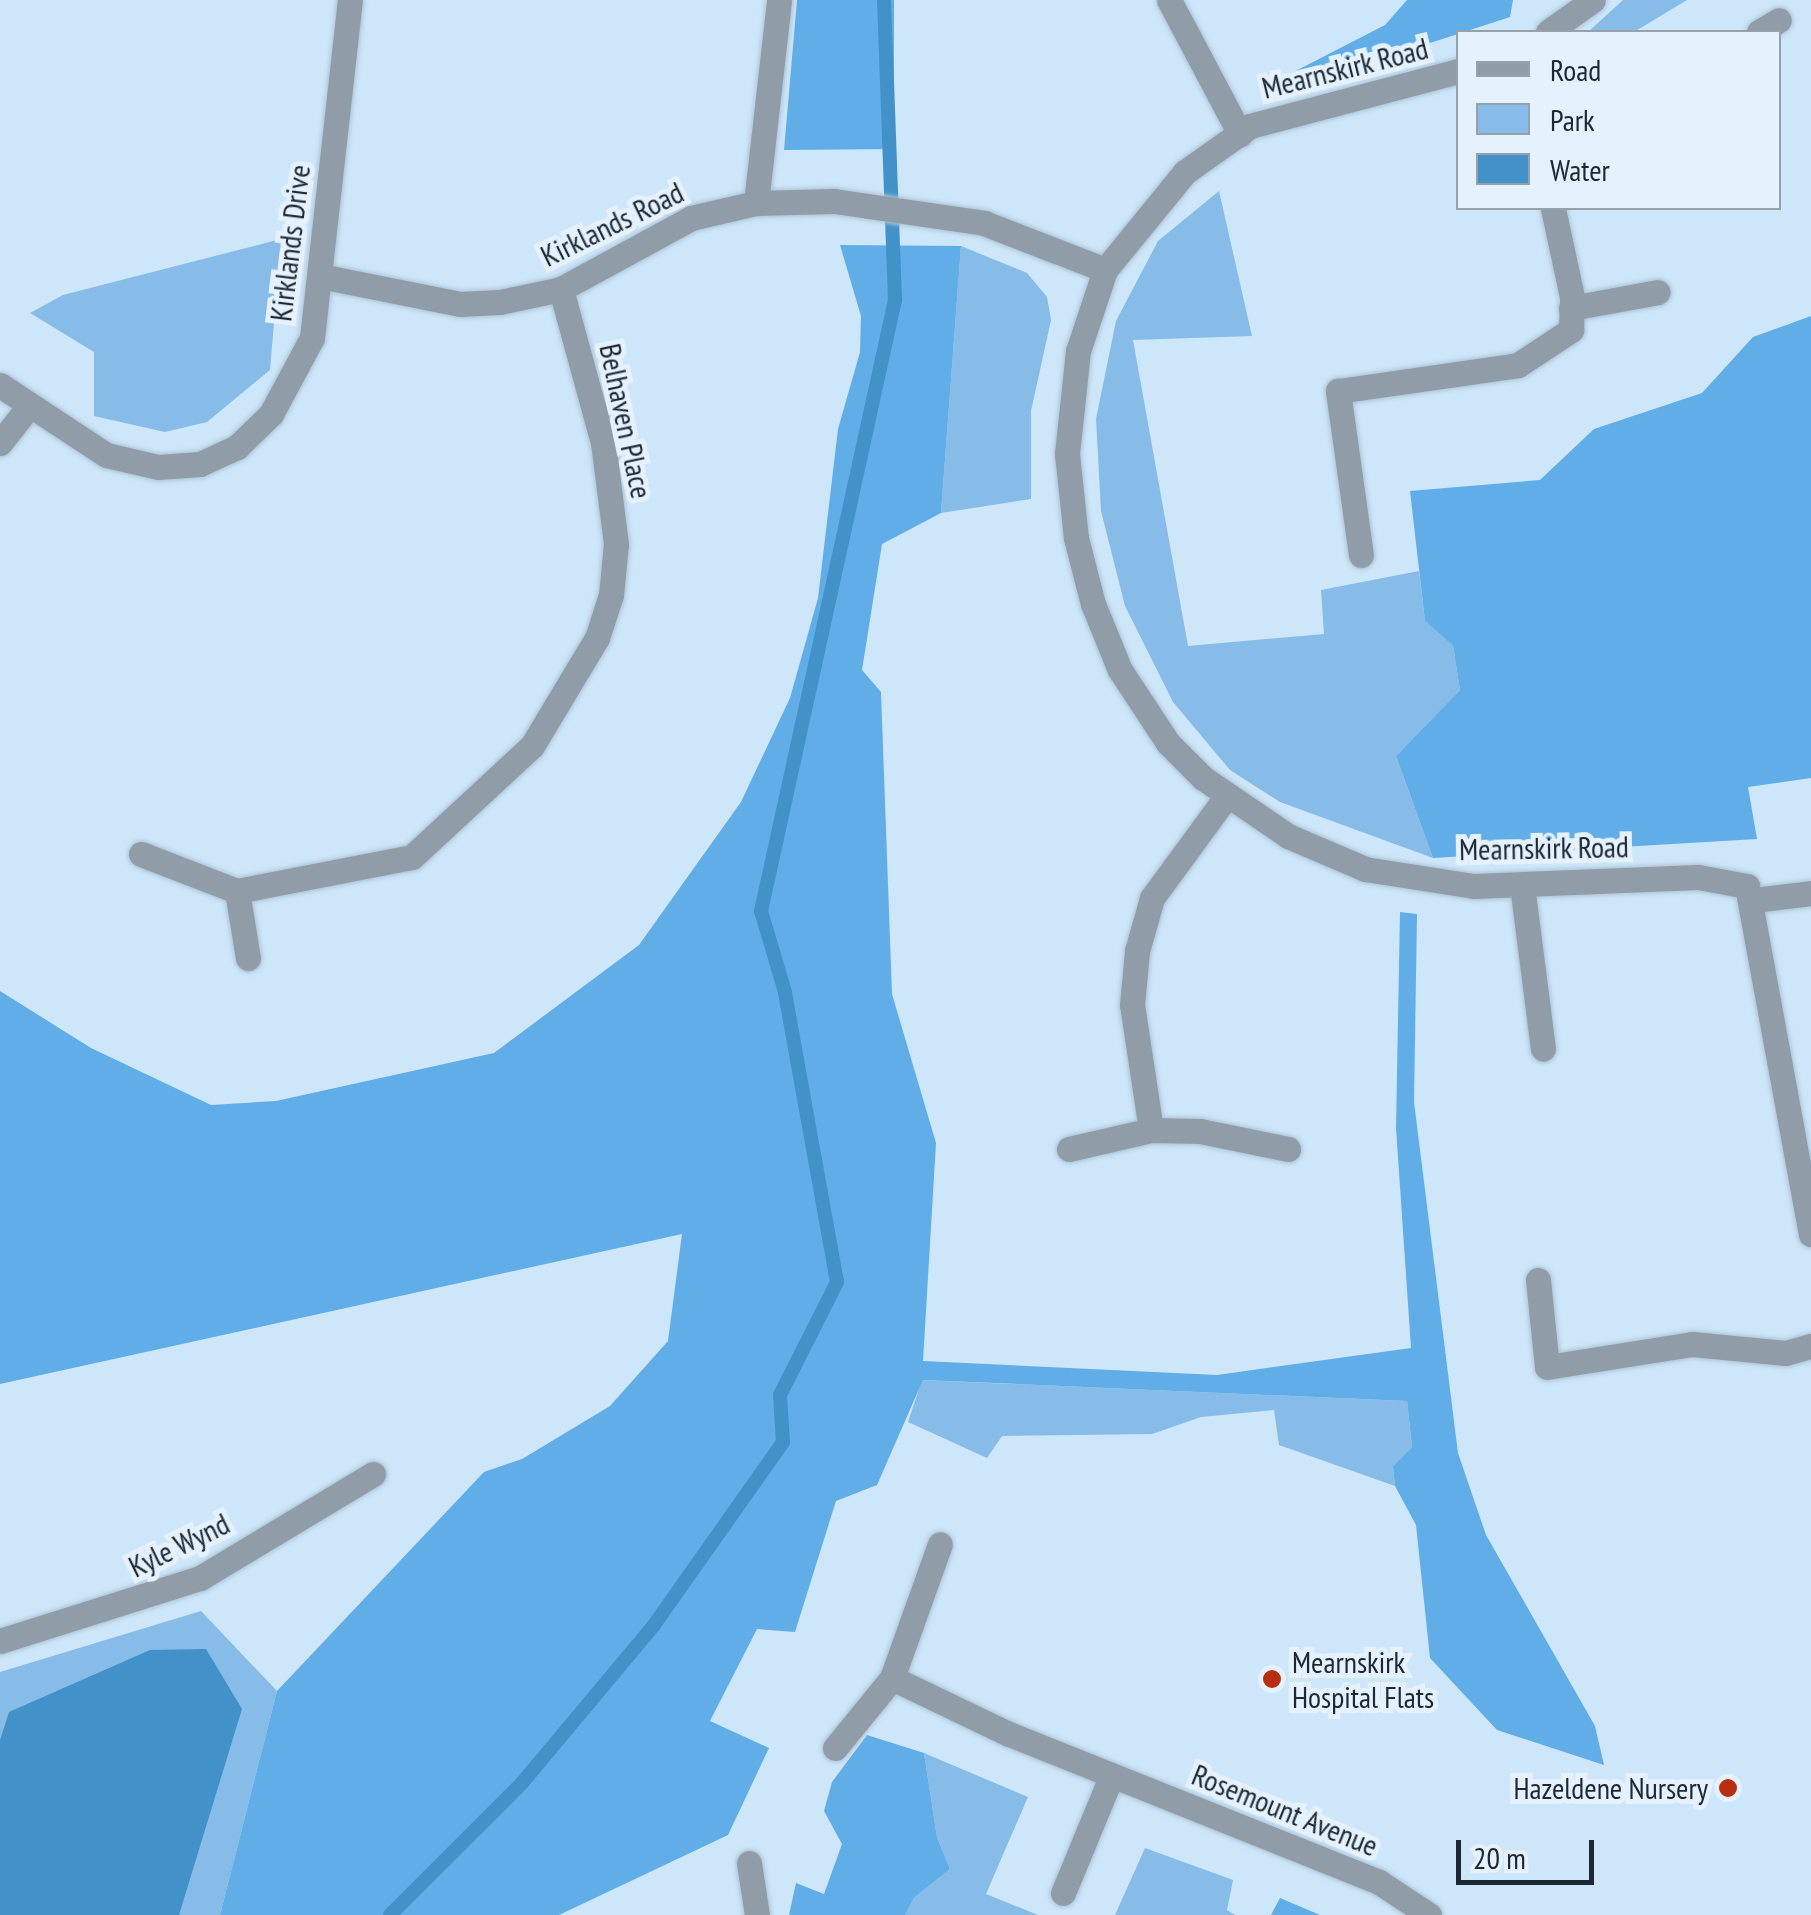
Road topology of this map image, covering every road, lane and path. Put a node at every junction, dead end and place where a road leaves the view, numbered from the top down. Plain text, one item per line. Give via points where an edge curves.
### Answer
1 (350, 0) edge
2 (779, 0) edge
3 (1169, 0) edge
4 (1592, 0) edge
5 (1551, 30) edge
6 (1456, 71) edge
7 (1240, 134) junction
8 (756, 203) junction
9 (1553, 210) edge
10 (1105, 270) junction
11 (320, 276) junction
12 (561, 289) junction
13 (1658, 292) dead end
14 (1571, 308) junction
15 (0, 386) edge
16 (30, 404) junction
17 (0, 443) edge
18 (1361, 555) dead end
19 (1226, 797) junction
20 (141, 854) dead end
21 (1522, 884) junction
22 (236, 891) junction
23 (1811, 892) edge
24 (1754, 900) junction
25 (248, 958) dead end
26 (1543, 1049) dead end
27 (1151, 1130) junction
28 (1288, 1148) dead end
29 (1069, 1149) dead end
30 (1811, 1234) edge
31 (1538, 1280) dead end
32 (1811, 1346) edge
33 (373, 1474) dead end
34 (940, 1544) dead end
35 (0, 1641) edge
36 (892, 1678) junction
37 (836, 1748) dead end
38 (1112, 1777) junction
39 (749, 1863) dead end
40 (1064, 1893) dead end
41 (757, 1915) edge
42 (1429, 1915) edge

1 - 11 street, Kirklands Drive
2 - 8 street
3 - 7 street
4 - 5 street
6 - 7 street, Mearnskirk Road via 1293,111
7 - 10 street, Mearnskirk Road via 1185,172
8 - 10 street, Kirklands Road via 921,210 984,223
8 - 12 street, Kirklands Road via 648,236
9 - 14 street
10 - 19 street, Mearnskirk Road via 1078,351 1068,454 1076,538 1120,670 1168,743
11 - 12 street, Kirklands Road via 460,304
11 - 16 street, Kirklands Drive via 312,338 296,378 237,447 200,464 158,467 106,455
12 - 22 street, Belhaven Place via 612,490 611,595 597,638 532,746 412,857
13 - 14 street
14 - 18 street via 1570,330 1518,365 1338,391
15 - 16 street, Kirklands Drive
16 - 17 street
19 - 21 street, Mearnskirk Road via 1288,836 1365,869 1474,886
19 - 27 street via 1152,898 1137,951 1132,1005
20 - 22 street
21 - 24 street, Mearnskirk Road via 1715,878 1748,886
21 - 26 street
22 - 25 street
23 - 24 street
24 - 30 street
27 - 28 street via 1200,1131
27 - 29 street
31 - 32 street via 1548,1367 1692,1344 1786,1353
33 - 35 street, Kyle Wynd via 200,1578
34 - 36 street
36 - 37 street
36 - 38 street, Rosemount Avenue
38 - 40 street
38 - 42 street, Rosemount Avenue via 1380,1882
39 - 41 street

